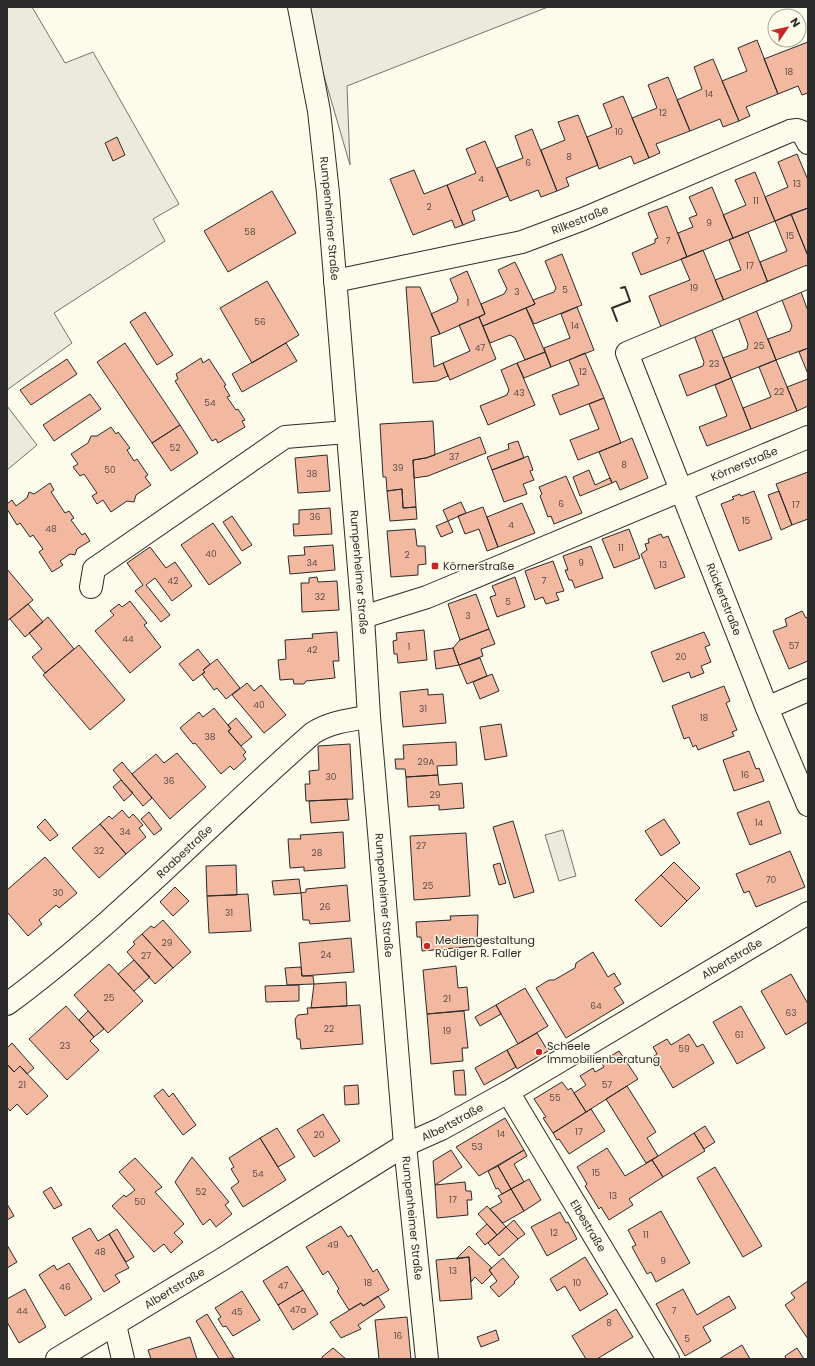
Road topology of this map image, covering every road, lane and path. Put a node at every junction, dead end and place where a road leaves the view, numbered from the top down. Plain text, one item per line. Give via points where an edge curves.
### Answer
1 (299, 7) edge
2 (808, 143) edge
3 (808, 277) edge
4 (335, 281) junction
5 (347, 432) junction
6 (808, 437) edge
7 (681, 490) junction
8 (91, 588) dead end
9 (363, 617) junction
10 (808, 690) edge
11 (767, 708) junction
12 (369, 717) junction
13 (808, 805) edge
14 (808, 913) edge
15 (7, 1004) edge
16 (508, 1092) junction
17 (405, 1145) junction
18 (115, 1325) junction
19 (57, 1359) edge
20 (123, 1359) edge
21 (427, 1359) edge
22 (668, 1359) edge

1 - 4 street, Rumpenheimer Straße via 319,111
2 - 4 street, Rilkestraße via 802,132 790,131 583,219 522,242
3 - 7 street via 627,353
4 - 5 street, Rumpenheimer Straße
5 - 8 street via 284,437 94,569
5 - 9 street, Rumpenheimer Straße
6 - 7 street, Körnerstraße
7 - 9 street, Körnerstraße via 427,597
7 - 11 street, Rückertstraße
9 - 12 street, Rumpenheimer Straße
10 - 11 street
11 - 13 street, Rückertstraße
12 - 15 street, Raabestraße via 323,726 313,733 108,923
12 - 17 street, Rumpenheimer Straße
14 - 16 street, Albertstraße
16 - 17 street, Albertstraße via 441,1129
16 - 22 street, Elbestraße
17 - 18 street, Albertstraße
17 - 21 street, Rumpenheimer Straße
18 - 19 street, Albertstraße
18 - 20 street

